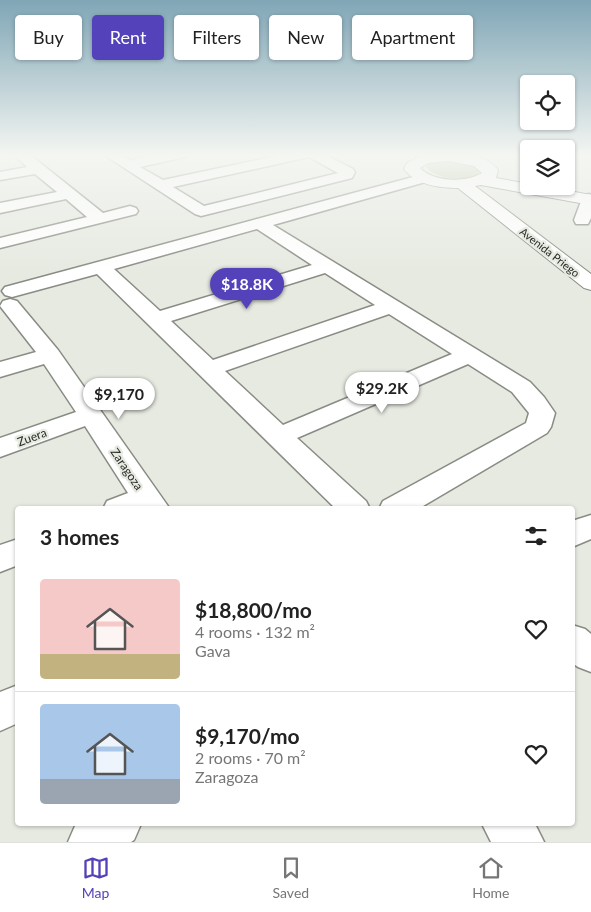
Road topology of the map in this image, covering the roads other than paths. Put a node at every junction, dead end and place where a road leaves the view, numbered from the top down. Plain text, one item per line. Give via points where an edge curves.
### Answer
1 (174, 193) edge
2 (275, 193) edge
3 (369, 193) edge
4 (473, 193) edge
5 (577, 193) edge
6 (68, 194) joint
7 (590, 196) edge
8 (0, 208) edge
9 (130, 210) dead end
10 (99, 218) junction
11 (588, 222) edge
12 (260, 224) junction
13 (0, 243) edge
14 (328, 266) junction
15 (102, 268) junction
16 (591, 284) edge
17 (6, 298) edge
18 (392, 306) junction
19 (156, 319) junction
20 (50, 355) junction
21 (470, 355) junction
22 (4, 362) edge
23 (209, 369) junction
24 (91, 415) junction
25 (279, 436) junction
26 (0, 448) edge
27 (150, 503) edge
28 (134, 506) edge
29 (352, 506) edge
30 (399, 506) edge
31 (591, 526) edge
32 (575, 534) edge
33 (15, 552) edge
34 (0, 558) edge
35 (575, 643) edge
36 (591, 656) edge
37 (15, 704) edge
38 (0, 712) edge
39 (115, 826) edge
40 (508, 826) edge
41 (91, 842) edge
42 (521, 842) edge

1 - 2 street via 201,211
3 - 12 street
4 - 16 street, Avenida Priego
5 - 7 street
6 - 8 street
6 - 10 street
7 - 11 street
9 - 10 street
10 - 13 street
12 - 14 street
12 - 15 street
14 - 18 street
14 - 19 street
15 - 17 street
15 - 19 street
17 - 20 street, Zaragoza
18 - 21 street
18 - 23 street
19 - 23 street
20 - 22 street
20 - 24 street, Zaragoza
21 - 25 street
21 - 30 street via 521,387 542,413 538,427
23 - 25 street
24 - 26 street, Zuera
24 - 27 street, Zaragoza
25 - 29 street
27 - 28 street
31 - 32 street
33 - 34 street
35 - 36 street
37 - 38 street
39 - 41 street
40 - 42 street

